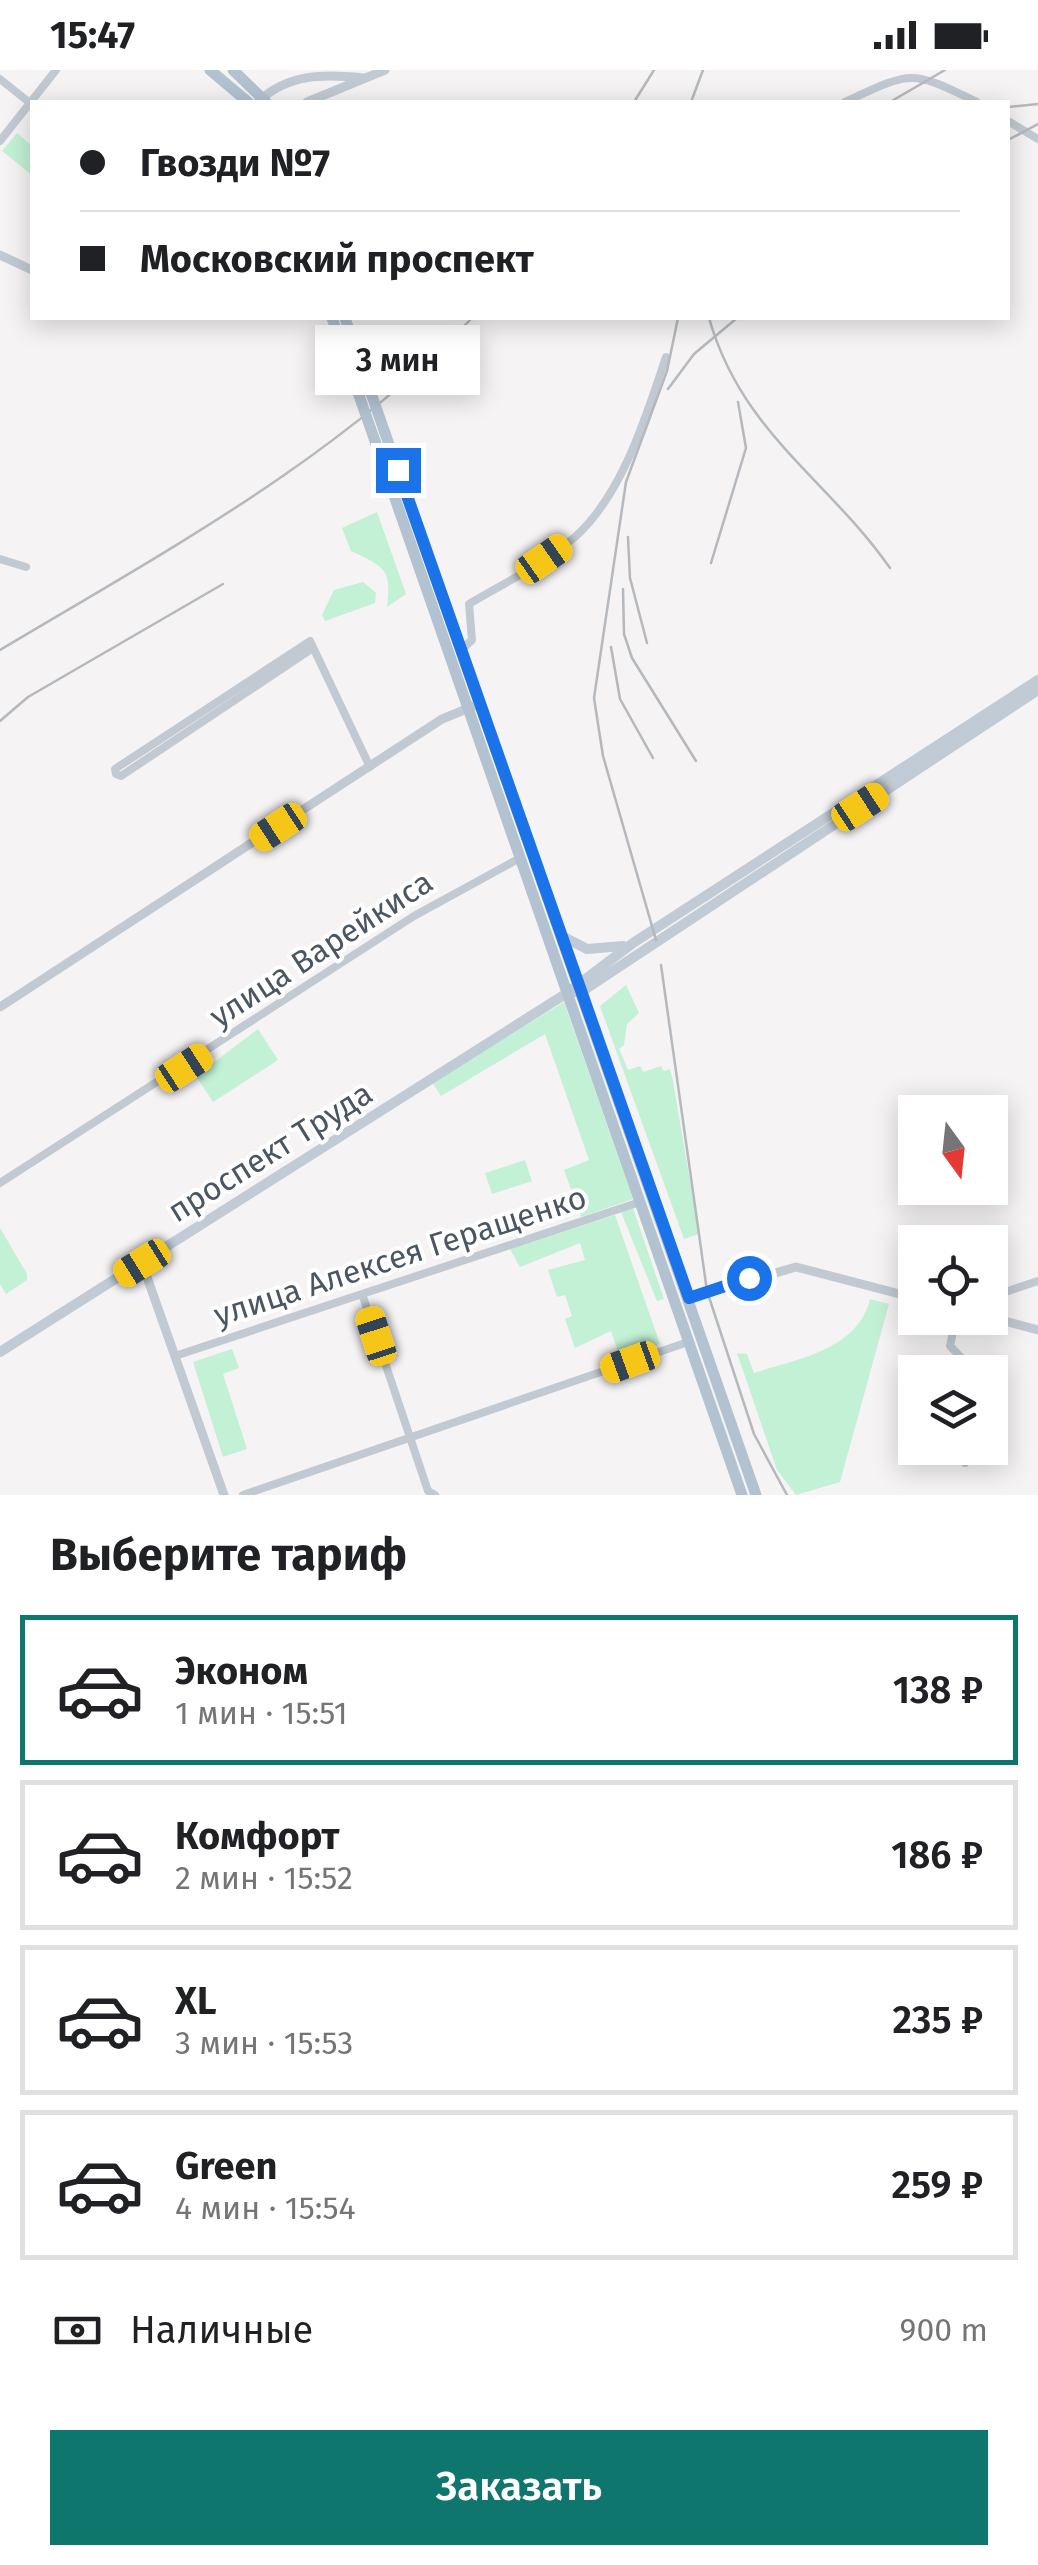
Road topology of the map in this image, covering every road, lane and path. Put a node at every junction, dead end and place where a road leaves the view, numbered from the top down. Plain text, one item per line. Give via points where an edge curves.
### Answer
1 (56, 70) edge
2 (210, 70) edge
3 (233, 70) edge
4 (385, 70) edge
5 (916, 70) edge
6 (320, 73) junction
7 (363, 78) junction
8 (0, 79) edge
9 (327, 94) junction
10 (32, 100) edge
11 (246, 100) edge
12 (261, 100) edge
13 (264, 100) edge
14 (312, 100) edge
15 (849, 100) edge
16 (974, 100) edge
17 (30, 103) joint
18 (1010, 122) edge
19 (1038, 139) edge
20 (0, 141) edge
21 (0, 255) edge
22 (30, 269) edge
23 (333, 320) edge
24 (346, 320) edge
25 (666, 357) dead end
26 (367, 400) junction
27 (380, 437) junction
28 (0, 559) edge
29 (26, 567) dead end
30 (312, 645) junction
31 (460, 650) junction
32 (1038, 680) edge
33 (1038, 690) edge
34 (474, 707) junction
35 (980, 723) junction
36 (370, 766) junction
37 (520, 858) junction
38 (560, 935) junction
39 (633, 943) junction
40 (575, 989) junction
41 (0, 1007) edge
42 (0, 1183) edge
43 (640, 1202) junction
44 (142, 1263) junction
45 (1038, 1281) edge
46 (1008, 1291) edge
47 (898, 1294) edge
48 (363, 1297) junction
49 (689, 1298) junction
50 (1008, 1322) edge
51 (1038, 1330) edge
52 (952, 1335) edge
53 (688, 1342) junction
54 (0, 1352) edge
55 (962, 1355) edge
56 (175, 1356) junction
57 (410, 1439) junction
58 (224, 1495) edge
59 (243, 1495) edge
60 (435, 1495) edge
61 (742, 1495) edge
62 (756, 1495) edge

1 - 10 street
2 - 11 main road
3 - 12 main road
4 - 7 street
5 - 15 street
5 - 16 street
6 - 7 street
6 - 9 street via 330,82
6 - 13 street
7 - 9 street
8 - 17 street
9 - 14 street
17 - 20 street
18 - 19 street
21 - 22 street
23 - 26 main road
24 - 26 main road
25 - 31 street via 603,502 573,538 469,604 472,640
26 - 27 main road, bridge
27 - 31 main road
27 - 34 main road
28 - 29 street
30 - 30 street via 120,776 116,774 116,769
30 - 36 street
31 - 34 main road
32 - 35 main road, проспект Труда
33 - 35 main road, проспект Труда
34 - 36 street via 442,719
34 - 37 main road
34 - 38 main road
35 - 39 main road, проспект Труда
35 - 40 main road, проспект Труда
36 - 41 street
37 - 40 main road
37 - 42 street, улица Варейкиса via 414,916
38 - 39 main road via 586,949
38 - 40 main road
39 - 40 main road, проспект Труда
40 - 43 main road
40 - 44 main road, проспект Труда
40 - 49 main road
43 - 48 street, улица Алексея Геращенко
43 - 53 main road
44 - 54 main road, проспект Труда
44 - 56 street
45 - 46 street
47 - 49 street via 796,1268
48 - 56 street, улица Алексея Геращенко
48 - 57 street
49 - 62 main road
50 - 51 street
52 - 55 street via 950,1346
53 - 57 street
53 - 61 main road
56 - 58 street
57 - 59 street
57 - 60 street

